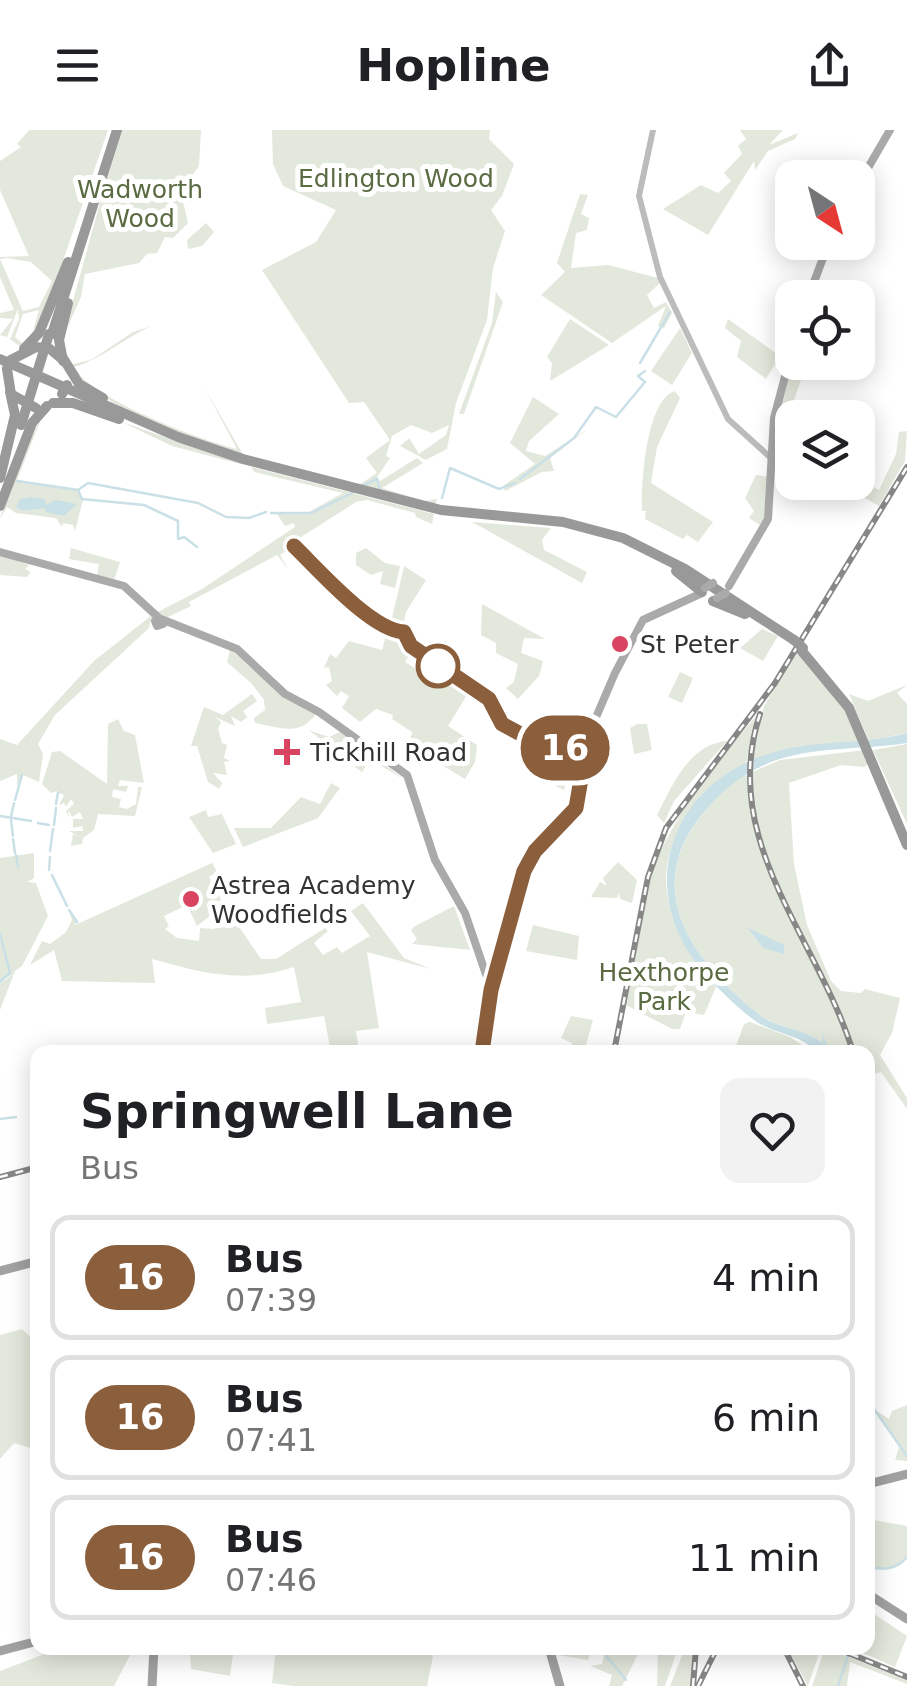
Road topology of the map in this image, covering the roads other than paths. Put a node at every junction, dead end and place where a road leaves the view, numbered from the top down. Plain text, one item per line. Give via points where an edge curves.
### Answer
1 (114, 130) edge
2 (653, 130) edge
3 (890, 130) edge
4 (873, 160) edge
5 (88, 215) junction
6 (12, 357) edge
7 (65, 364) junction
8 (785, 380) edge
9 (8, 388) junction
10 (57, 397) junction
11 (22, 425) junction
12 (168, 435) junction
13 (770, 457) junction
14 (0, 478) edge
15 (0, 491) edge
16 (0, 503) edge
17 (613, 536) junction
18 (0, 552) edge
19 (715, 590) junction
20 (764, 621) junction
21 (907, 842) edge
22 (528, 863) junction
23 (438, 869) junction
24 (470, 925) junction
25 (470, 936) junction
26 (501, 956) junction
27 (492, 988) junction
28 (485, 1045) edge
29 (30, 1261) edge
30 (0, 1270) edge
31 (907, 1476) edge
32 (875, 1484) edge
33 (875, 1598) edge
34 (907, 1618) edge
35 (30, 1646) edge
36 (0, 1654) edge
37 (155, 1655) edge
38 (551, 1655) edge
39 (553, 1655) edge
40 (154, 1686) edge
41 (561, 1686) edge

1 - 5 highway
2 - 13 main road via 639,196 662,282 728,419
3 - 4 main road
5 - 6 highway via 39,333
5 - 7 highway via 59,346
5 - 11 highway, bridge
6 - 7 highway via 47,348
6 - 9 highway
6 - 12 highway
7 - 10 highway
7 - 12 highway via 80,386
8 - 13 main road
9 - 10 highway via 27,406
9 - 14 highway via 15,415
10 - 12 highway
10 - 16 highway via 32,423
11 - 15 highway
11 - 16 highway
12 - 17 highway via 356,490
13 - 19 main road via 768,518 740,568
17 - 19 highway
17 - 19 highway via 662,550
17 - 20 highway via 665,557
18 - 23 main road via 124,586 160,619 237,649 285,694 384,758 411,786
19 - 20 highway
19 - 20 highway
19 - 22 main road via 642,625 610,688 576,808
20 - 21 highway via 830,675
22 - 26 main road
22 - 26 main road
23 - 24 main road
23 - 25 main road
24 - 25 main road
24 - 27 main road
25 - 27 main road
26 - 27 main road
27 - 28 main road
29 - 30 highway
31 - 32 highway
33 - 34 highway
35 - 36 highway
37 - 40 highway
38 - 41 highway
39 - 41 highway

